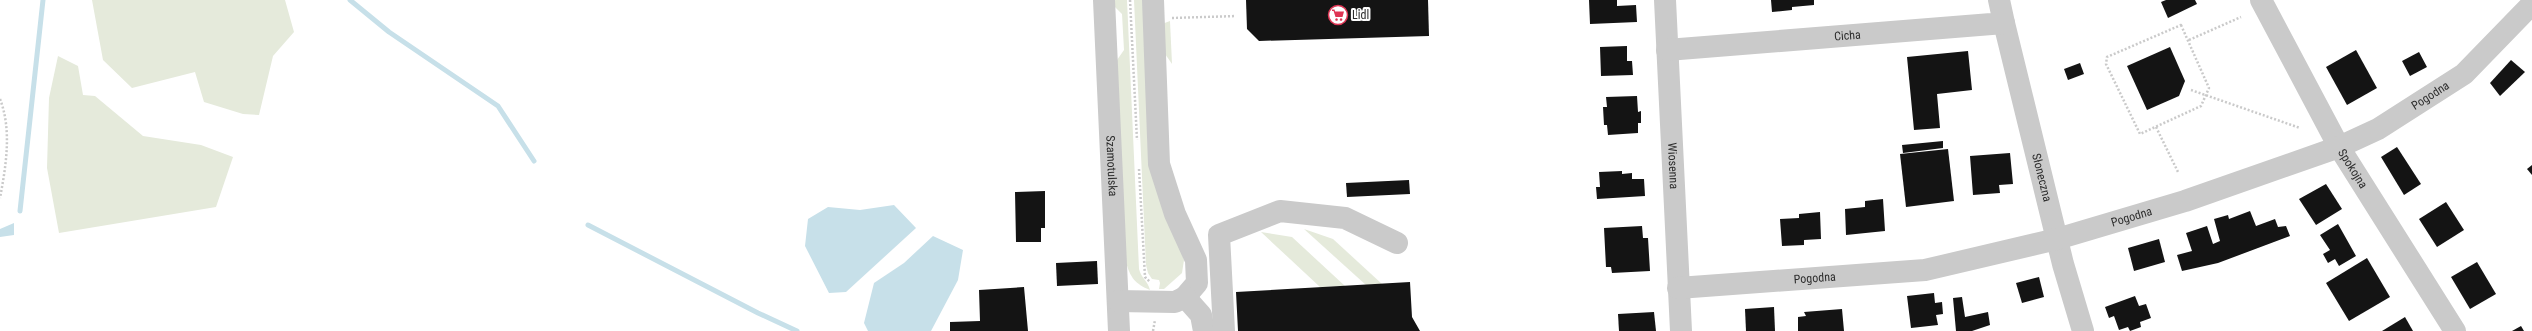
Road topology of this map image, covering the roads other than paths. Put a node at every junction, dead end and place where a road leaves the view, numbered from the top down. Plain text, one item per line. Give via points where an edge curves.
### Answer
1 (1104, 0) edge
2 (1665, 0) edge
3 (1999, 0) edge
4 (2261, 0) edge
5 (2532, 4) edge
6 (1153, 9) edge
7 (2004, 23) junction
8 (1667, 50) junction
9 (2339, 146) junction
10 (2057, 239) junction
11 (1397, 243) dead end
12 (1678, 288) junction
13 (1186, 297) junction
14 (1118, 302) junction
15 (1119, 331) edge
16 (1204, 331) edge
17 (1224, 331) edge
18 (1681, 331) edge
19 (2082, 331) edge
20 (2455, 331) edge

1 - 14 street, Szamotulska
2 - 8 street, Wiosenna
3 - 7 street
4 - 9 street, Spokojna
5 - 9 street, Pogodna via 2464,74 2448,86 2378,129
6 - 13 street via 1159,164 1175,214 1196,260 1197,283
7 - 8 street, Cicha
7 - 10 street, Słoneczna
8 - 12 street, Wiosenna
9 - 10 street, Pogodna via 2185,201
9 - 20 street, Spokojna
10 - 12 street, Pogodna via 1925,270
10 - 19 street, Słoneczna
11 - 17 street via 1345,218 1280,211 1219,235
12 - 18 street, Wiosenna
13 - 14 street via 1175,302
13 - 16 street via 1201,315
14 - 15 street, Szamotulska

